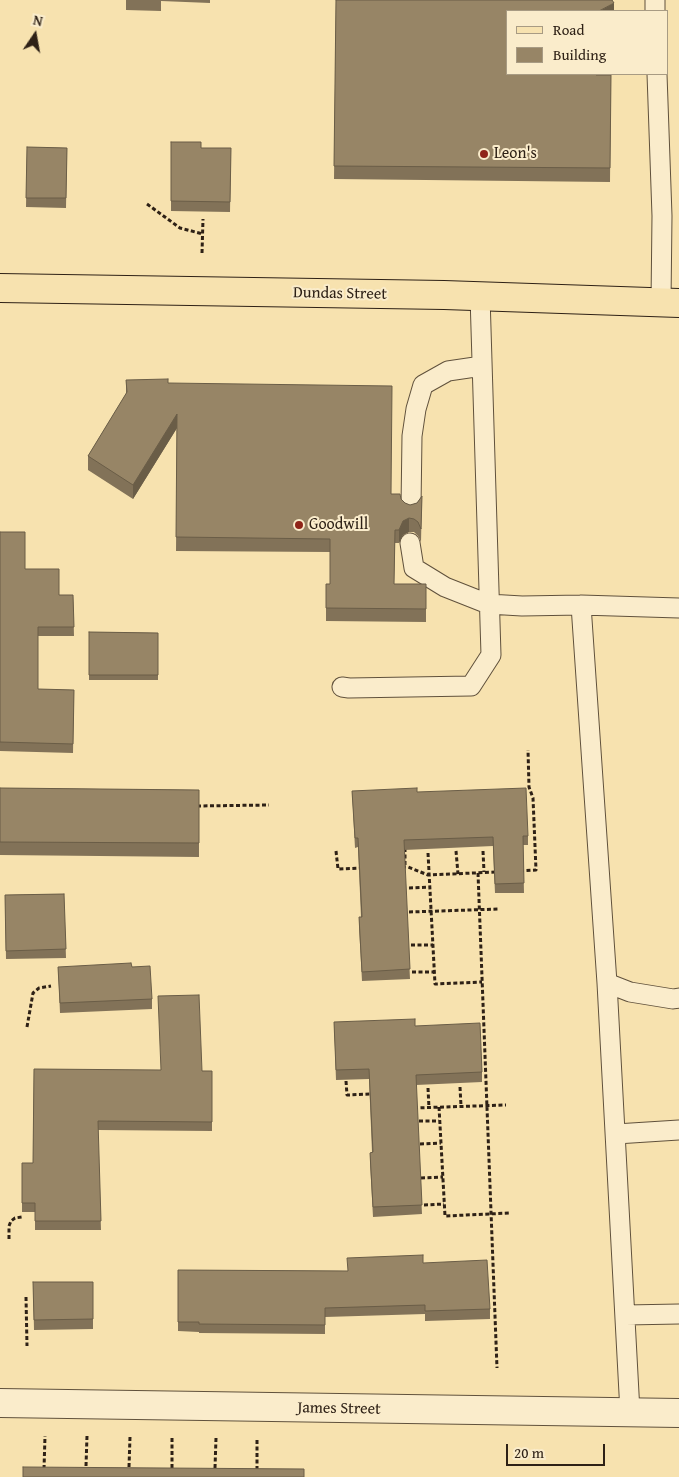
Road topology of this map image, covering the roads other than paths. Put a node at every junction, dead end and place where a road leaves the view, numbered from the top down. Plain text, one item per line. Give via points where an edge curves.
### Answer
1 (657, 75) edge
2 (0, 288) edge
3 (480, 296) junction
4 (670, 302) edge
5 (482, 366) junction
6 (411, 507) edge
7 (410, 543) dead end
8 (488, 604) junction
9 (581, 605) junction
10 (679, 608) edge
11 (342, 687) dead end
12 (607, 983) junction
13 (679, 998) edge
14 (679, 1130) edge
15 (616, 1134) junction
16 (679, 1314) edge
17 (626, 1315) junction
18 (0, 1403) edge
19 (630, 1412) junction
20 (679, 1413) edge

1 - 4 lane via 662,216
2 - 3 main road, Dundas Street
3 - 4 main road, Dundas Street
3 - 5 lane
5 - 6 lane via 448,371 423,385 412,436
5 - 8 lane
7 - 8 lane via 414,568 445,587
8 - 9 lane
8 - 11 lane via 491,655 472,686
9 - 10 lane
9 - 12 lane
12 - 13 lane via 630,992
12 - 15 lane
14 - 15 lane
15 - 17 lane
16 - 17 lane
17 - 19 lane
18 - 19 street, James Street
19 - 20 street, James Street

